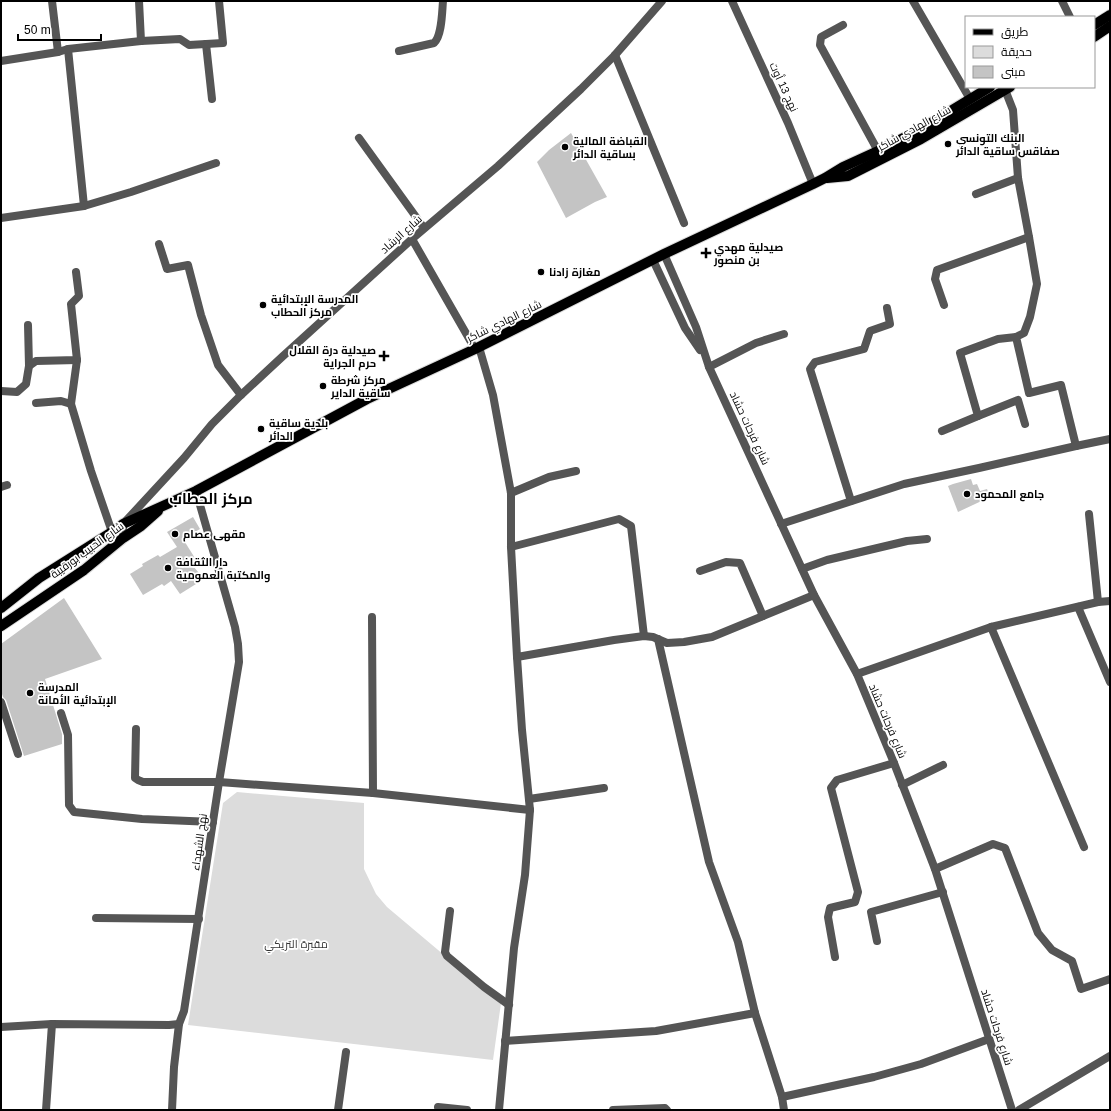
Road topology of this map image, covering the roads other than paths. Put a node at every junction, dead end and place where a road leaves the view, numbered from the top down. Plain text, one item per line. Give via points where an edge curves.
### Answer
1 (52, 1) edge
2 (139, 1) edge
3 (219, 1) edge
4 (443, 1) edge
5 (662, 1) edge
6 (732, 1) edge
7 (913, 1) edge
8 (1062, 1) edge
9 (1110, 15) edge
10 (1070, 16) edge
11 (1095, 24) edge
12 (843, 25) dead end
13 (1110, 26) edge
14 (1095, 36) edge
15 (141, 41) junction
16 (206, 44) junction
17 (68, 49) junction
18 (399, 50) dead end
19 (58, 52) junction
20 (616, 55) junction
21 (1, 61) edge
22 (988, 88) edge
23 (1006, 88) edge
24 (212, 99) dead end
25 (970, 99) junction
26 (359, 138) dead end
27 (878, 150) junction
28 (216, 163) dead end
29 (825, 178) junction
30 (1018, 178) junction
31 (813, 184) junction
32 (976, 194) dead end
33 (84, 206) junction
34 (1, 218) edge
35 (684, 224) dead end
36 (424, 228) junction
37 (1030, 237) junction
38 (412, 239) junction
39 (159, 244) dead end
40 (664, 254) junction
41 (653, 260) junction
42 (76, 272) dead end
43 (944, 304) dead end
44 (887, 308) dead end
45 (28, 325) dead end
46 (784, 334) dead end
47 (1016, 337) junction
48 (477, 348) junction
49 (705, 357) junction
50 (78, 360) junction
51 (29, 366) junction
52 (709, 367) junction
53 (1, 391) edge
54 (241, 395) junction
55 (36, 403) dead end
56 (71, 404) junction
57 (978, 416) junction
58 (1025, 424) dead end
59 (942, 431) dead end
60 (1110, 439) edge
61 (1076, 446) junction
62 (576, 471) dead end
63 (157, 486) junction
64 (196, 491) junction
65 (510, 492) junction
66 (851, 501) junction
67 (164, 505) junction
68 (1089, 514) dead end
69 (141, 515) junction
70 (123, 524) junction
71 (782, 524) junction
72 (141, 526) junction
73 (112, 532) junction
74 (123, 538) junction
75 (927, 539) dead end
76 (511, 547) junction
77 (802, 569) junction
78 (700, 571) dead end
79 (814, 595) junction
80 (1110, 601) edge
81 (1098, 602) junction
82 (1078, 607) junction
83 (1, 608) edge
84 (763, 616) junction
85 (372, 617) dead end
86 (1, 626) edge
87 (991, 627) junction
88 (644, 636) junction
89 (658, 640) junction
90 (517, 657) junction
91 (857, 674) junction
92 (1110, 682) edge
93 (1, 702) edge
94 (62, 713) dead end
95 (136, 728) dead end
96 (18, 754) dead end
97 (894, 764) junction
98 (943, 765) dead end
99 (219, 782) junction
100 (902, 785) junction
101 (604, 788) dead end
102 (373, 793) junction
103 (529, 799) junction
104 (530, 810) junction
105 (213, 822) junction
106 (1084, 847) dead end
107 (935, 868) junction
108 (943, 892) junction
109 (450, 911) dead end
110 (96, 918) dead end
111 (199, 919) junction
112 (877, 941) dead end
113 (835, 957) dead end
114 (1110, 979) edge
115 (509, 1005) junction
116 (755, 1013) junction
117 (52, 1024) junction
118 (179, 1024) junction
119 (1, 1027) edge
120 (989, 1039) junction
121 (505, 1042) junction
122 (346, 1052) dead end
123 (1110, 1056) edge
124 (782, 1097) junction
125 (438, 1107) dead end
126 (46, 1110) edge
127 (172, 1110) edge
128 (338, 1110) edge
129 (467, 1110) edge
130 (500, 1110) edge
131 (613, 1110) edge
132 (668, 1110) edge
133 (784, 1110) edge
134 (1012, 1110) edge
135 (1019, 1110) edge

1 - 19 street
2 - 15 street
3 - 16 street via 223,42
4 - 18 street via 438,40
5 - 20 street, شارع الرشاد
6 - 31 street, نهج 13 أوت
7 - 25 street
8 - 10 street
9 - 11 main road
12 - 27 street via 822,37 820,45
13 - 14 main road
15 - 16 street via 180,39 189,45
15 - 17 street
16 - 24 street
17 - 19 street
17 - 33 street
19 - 21 street
20 - 35 street
20 - 36 street, شارع الرشاد via 498,166
22 - 25 main road, شارع الهادي شاكر
23 - 29 main road, شارع الهادي شاكر via 921,139 848,176
23 - 30 street via 1013,110
25 - 27 main road, شارع الهادي شاكر
26 - 36 street
27 - 29 main road, شارع الهادي شاكر
28 - 33 street
29 - 31 main road, شارع الهادي شاكر
30 - 32 street
30 - 37 street
31 - 40 main road, شارع الهادي شاكر
33 - 34 street
36 - 38 street, شارع الرشاد
37 - 43 street via 937,270 935,279
37 - 47 street via 1037,284 1024,334
38 - 48 street
38 - 54 street, شارع الرشاد
39 - 54 street via 167,269 188,265 218,365
40 - 41 main road, شارع الهادي شاكر
40 - 49 street, شارع فرحات حشاد via 696,327
41 - 48 main road, شارع الهادي شاكر
41 - 49 street, شارع فرحات حشاد via 685,328
42 - 50 street via 79,296 71,304
44 - 66 street via 890,324 870,331 864,349 815,362 810,369
45 - 51 street
46 - 52 street via 756,343
47 - 57 street via 998,339 960,354
47 - 61 street via 1030,393 1061,385
48 - 64 main road, شارع الهادي شاكر via 367,399
48 - 65 street via 493,394
49 - 52 street, شارع فرحات حشاد
50 - 51 street via 36,361
50 - 56 street
51 - 53 street via 26,384 17,392
52 - 71 street, شارع فرحات حشاد
54 - 63 street, شارع الرشاد
55 - 56 street
56 - 73 street
57 - 58 street via 1018,400
57 - 59 street
60 - 61 street
61 - 66 street via 904,484
62 - 65 street via 549,477
63 - 69 street, شارع الرشاد
63 - 70 street, شارع الرشاد
64 - 67 main road, شارع الحبيب بورقيبة
64 - 99 street, نهج الشهداء via 235,627 240,662
65 - 76 street
66 - 71 street
67 - 69 main road, شارع الحبيب بورقيبة
67 - 72 main road, شارع الحبيب بورقيبة
68 - 81 street
69 - 70 main road, شارع الحبيب بورقيبة
69 - 72 street, شارع الرشاد
70 - 73 main road, شارع الحبيب بورقيبة
70 - 74 street
71 - 77 street, شارع فرحات حشاد
72 - 74 main road, شارع الحبيب بورقيبة
73 - 83 main road, شارع الحبيب بورقيبة via 39,578
74 - 86 main road, شارع الحبيب بورقيبة via 84,570
75 - 77 street via 907,541 834,558
76 - 88 street via 619,519 631,526
76 - 90 street
77 - 79 street, شارع فرحات حشاد
78 - 84 street via 726,562 740,563
79 - 84 street
79 - 91 street, شارع فرحات حشاد
80 - 81 street
81 - 82 street
82 - 87 street
82 - 92 street
84 - 89 street via 712,637 667,644
85 - 102 street
87 - 91 street
87 - 106 street
88 - 89 street
88 - 90 street
89 - 116 street via 709,862 738,942
90 - 103 street
91 - 97 street, شارع فرحات حشاد
93 - 96 street
94 - 105 street via 68,735 69,805 74,812 142,819
95 - 99 street via 135,778 138,780
97 - 100 street, شارع فرحات حشاد
97 - 113 street via 837,780 831,788 858,892 855,902 830,908 828,917
98 - 100 street
99 - 102 street
99 - 105 street, نهج الشهداء
100 - 107 street, شارع فرحات حشاد
101 - 103 street
102 - 104 street
103 - 104 street
104 - 115 street
105 - 111 street, نهج الشهداء
107 - 108 street, شارع فرحات حشاد
107 - 114 street via 994,844 1005,848 1038,933 1052,950 1072,961 1081,989
108 - 112 street via 870,912
108 - 120 street, شارع فرحات حشاد
109 - 115 street via 445,952 447,956
110 - 111 street
111 - 118 street, نهج الشهداء via 184,1011
115 - 121 street
116 - 121 street via 656,1032
116 - 124 street
117 - 118 street
117 - 119 street
117 - 126 street
118 - 127 street, نهج الشهداء
120 - 124 street via 921,1064
120 - 134 street, شارع فرحات حشاد
121 - 130 street
122 - 128 street
123 - 135 street
124 - 133 street
125 - 129 street
131 - 132 street

